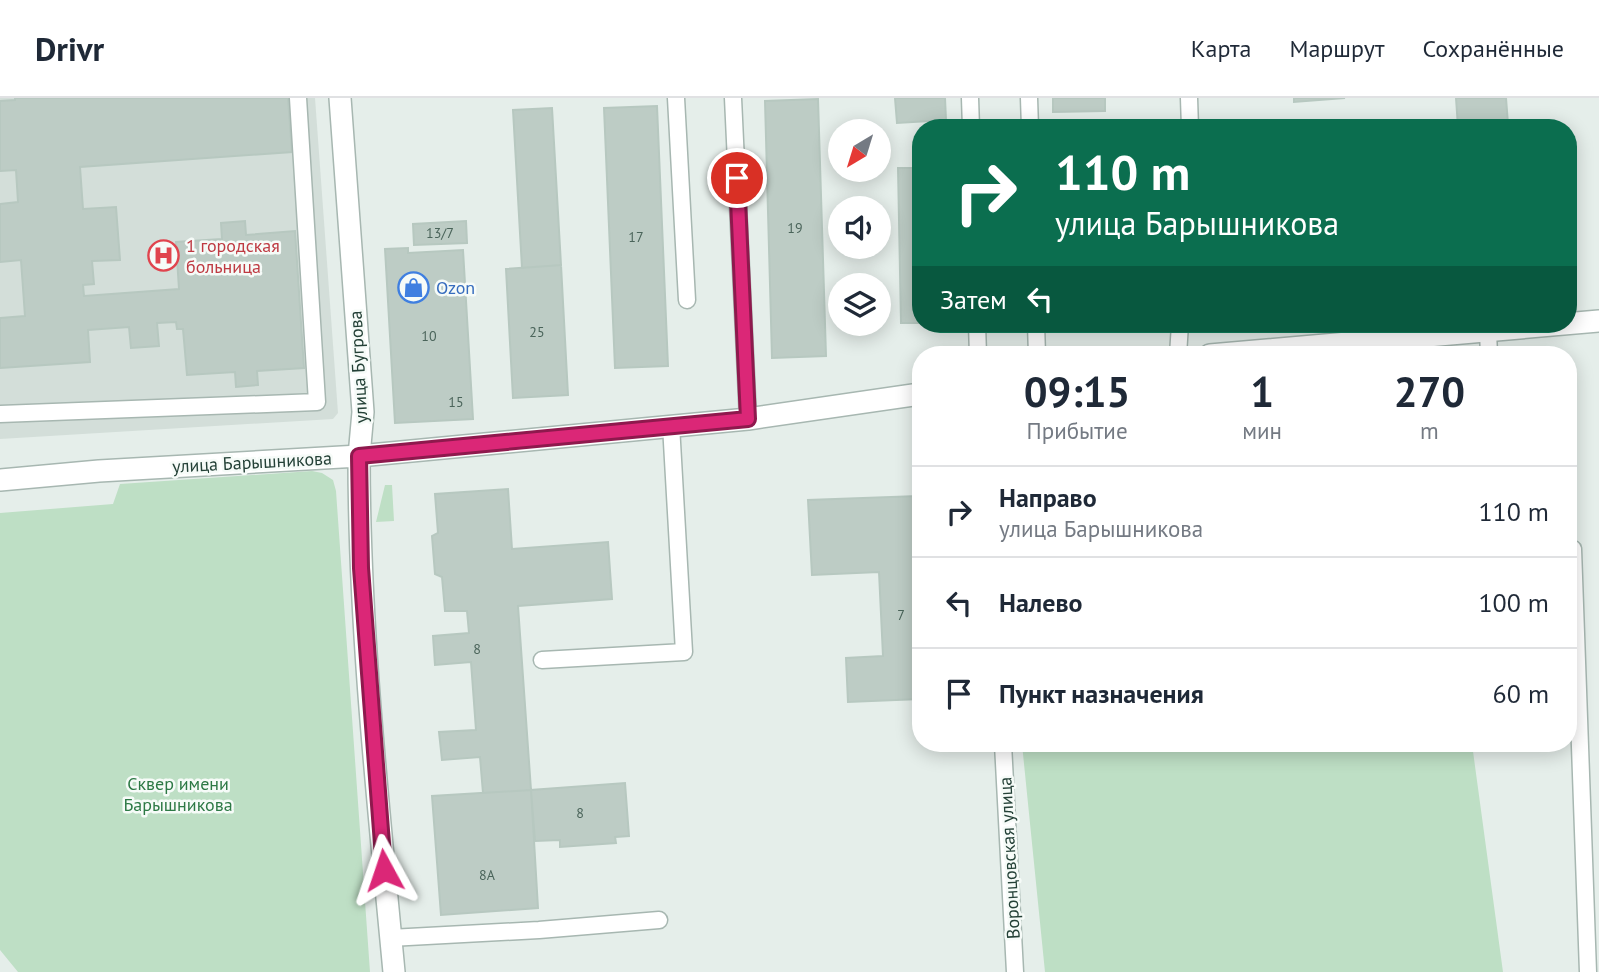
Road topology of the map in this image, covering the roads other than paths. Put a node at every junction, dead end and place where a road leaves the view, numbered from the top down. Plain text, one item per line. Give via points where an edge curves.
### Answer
1 (298, 98) edge
2 (340, 98) edge
3 (676, 98) edge
4 (733, 98) edge
5 (970, 98) edge
6 (1029, 98) edge
7 (1189, 98) edge
8 (971, 119) edge
9 (1030, 119) edge
10 (1190, 119) edge
11 (687, 300) dead end
12 (1599, 321) edge
13 (1577, 323) edge
14 (1476, 333) edge
15 (1319, 346) edge
16 (912, 395) edge
17 (0, 414) edge
18 (748, 419) junction
19 (671, 425) junction
20 (359, 456) junction
21 (0, 480) edge
22 (542, 660) dead end
23 (1577, 662) edge
24 (1003, 752) edge
25 (659, 920) dead end
26 (390, 938) junction
27 (394, 972) edge
28 (1016, 972) edge
29 (1588, 972) edge

1 - 17 lane via 317,402
2 - 20 street, улица Бугрова via 363,412
3 - 11 lane
4 - 18 lane
5 - 8 lane
6 - 9 lane
7 - 10 lane
12 - 13 street
14 - 15 street
16 - 18 street, улица Барышникова
18 - 19 street, улица Барышникова
19 - 20 street, улица Барышникова
19 - 22 lane via 684,652
20 - 21 street, улица Барышникова
20 - 26 street, улица Бугрова via 362,580
23 - 29 lane
24 - 28 lane, Воронцовская улица
25 - 26 lane
26 - 27 street, улица Бугрова

